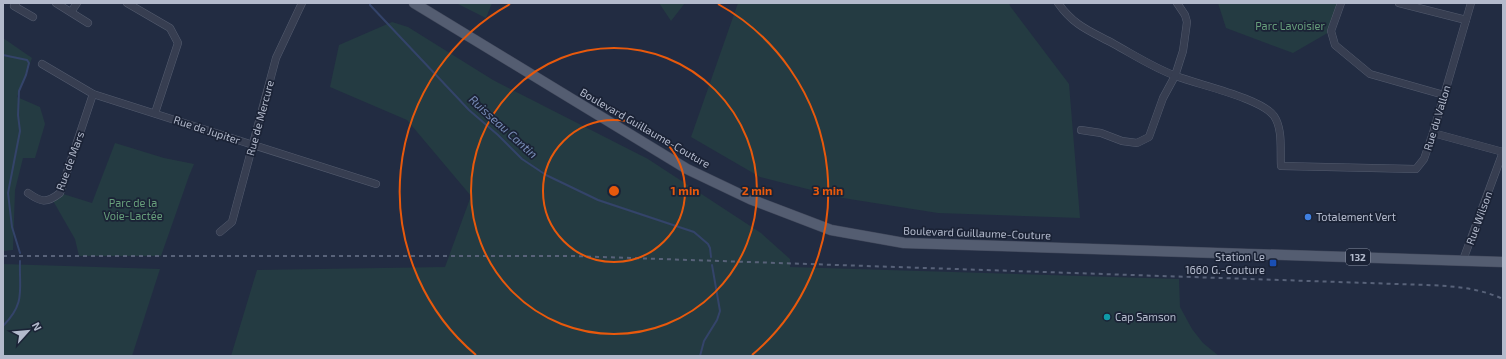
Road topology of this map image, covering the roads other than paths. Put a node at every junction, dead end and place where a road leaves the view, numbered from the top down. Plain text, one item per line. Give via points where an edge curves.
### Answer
1 (56, 3) edge
2 (77, 3) edge
3 (126, 3) edge
4 (302, 3) edge
5 (414, 3) edge
6 (1058, 3) edge
7 (1177, 3) edge
8 (1341, 3) edge
9 (1399, 3) edge
10 (1471, 3) edge
11 (14, 4) edge
12 (71, 12) junction
13 (33, 17) dead end
14 (1466, 20) junction
15 (88, 23) dead end
16 (42, 64) dead end
17 (1175, 76) junction
18 (93, 94) junction
19 (1444, 95) junction
20 (155, 113) junction
21 (1081, 130) dead end
22 (1433, 133) junction
23 (253, 145) junction
24 (1503, 152) edge
25 (376, 184) dead end
26 (28, 192) dead end
27 (220, 232) dead end
28 (1464, 260) junction
29 (1503, 262) edge

1 - 12 street
2 - 12 street
3 - 20 street via 170,28 178,43
4 - 23 street, Rue de Mercure via 276,58
5 - 28 main road, Boulevard Guillaume-Couture / 132 via 687,169 750,200 831,230 904,243
6 - 17 street via 1066,14 1082,27
7 - 17 street via 1187,22 1183,51
8 - 19 street via 1331,31 1335,45 1370,74
9 - 14 street
10 - 14 street, Rue du Vallon
11 - 13 street
12 - 15 street
14 - 19 street, Rue du Vallon
16 - 18 street, Rue de Jupiter
17 - 21 street via 1163,98 1149,137 1137,143
17 - 22 street, Rue du Vallon via 1256,102 1268,109 1279,126 1281,166 1416,169 1424,159
18 - 20 street, Rue de Jupiter
18 - 26 street, Rue de Mars via 60,193 49,200 40,201
19 - 22 street, Rue du Vallon
20 - 23 street, Rue de Jupiter
22 - 24 street
23 - 25 street, Rue de Jupiter
23 - 27 street, Rue de Mercure via 232,222
24 - 28 street, Rue Wilson
28 - 29 main road, Boulevard Guillaume-Couture / 132

